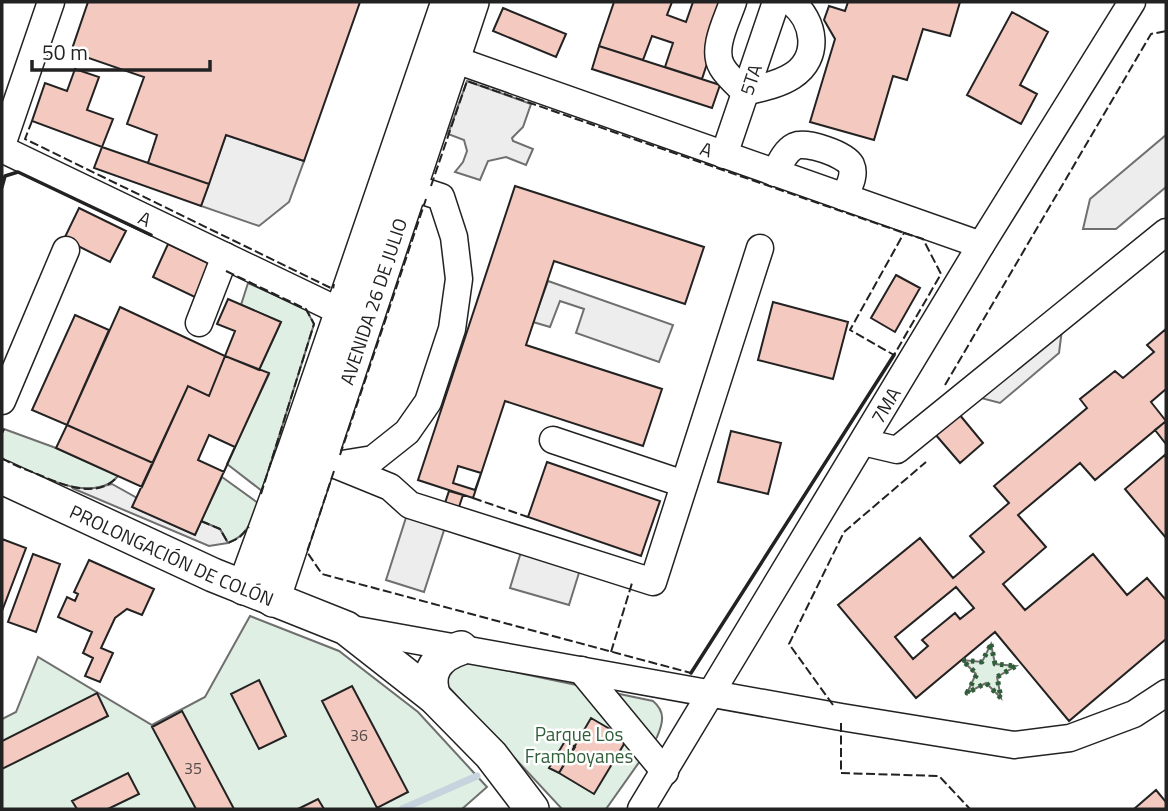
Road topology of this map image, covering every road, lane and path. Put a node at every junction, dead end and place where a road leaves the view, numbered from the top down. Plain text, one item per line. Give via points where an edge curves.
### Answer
1 (51, 2) edge
2 (448, 2) edge
3 (472, 2) edge
4 (733, 2) edge
5 (776, 2) edge
6 (791, 2) edge
7 (1132, 2) edge
8 (442, 56) junction
9 (745, 92) junction
10 (2, 147) edge
11 (724, 155) junction
12 (775, 173) junction
13 (426, 192) junction
14 (844, 197) junction
15 (1166, 232) edge
16 (981, 245) junction
17 (760, 248) dead end
18 (66, 250) dead end
19 (225, 256) junction
20 (353, 317) junction
21 (199, 323) dead end
22 (2, 401) edge
23 (553, 440) dead end
24 (863, 442) junction
25 (318, 457) junction
26 (2, 477) edge
27 (684, 484) junction
28 (261, 541) junction
29 (213, 575) junction
30 (259, 594) junction
31 (346, 628) junction
32 (461, 648) junction
33 (581, 670) junction
34 (713, 693) junction
35 (1166, 693) edge
36 (434, 697) junction
37 (665, 772) junction
38 (532, 809) edge
39 (642, 809) edge

1 - 10 street
2 - 8 main road, AVENIDA 26 DE JULIO
3 - 8 main road, AVENIDA 26 DE JULIO
4 - 9 street via 718,57 722,68
5 - 9 street, 5TA
6 - 9 street via 808,21 812,36 804,66 782,81
7 - 16 street, 7MA
8 - 11 street, A
8 - 13 main road, AVENIDA 26 DE JULIO
8 - 20 main road, AVENIDA 26 DE JULIO
9 - 11 street, 5TA
10 - 19 street, A
11 - 12 street, A
12 - 14 street, A
12 - 14 street via 792,147 802,144 842,155 853,174
13 - 20 main road, AVENIDA 26 DE JULIO
13 - 25 street via 454,237 459,278 452,329 428,402 407,432 373,459
14 - 16 street, A
15 - 24 street via 897,450
16 - 24 street, 7MA
17 - 27 street
18 - 22 street
19 - 20 street, A
19 - 21 street
20 - 25 main road, AVENIDA 26 DE JULIO
23 - 27 street
24 - 34 street, 7MA
25 - 27 street via 390,487 410,505 653,582
25 - 28 main road, AVENIDA 26 DE JULIO
25 - 30 main road, AVENIDA 26 DE JULIO
26 - 29 main road, PROLONGACIÓN DE COLÓN
28 - 29 main road via 248,561
28 - 30 main road, AVENIDA 26 DE JULIO
29 - 30 main road, PROLONGACIÓN DE COLÓN
30 - 31 main road, PROLONGACIÓN DE COLÓN
31 - 32 street, PROLONGACIÓN DE COLÓN
31 - 36 main road, PROLONGACIÓN DE COLÓN
32 - 33 street, PROLONGACIÓN DE COLÓN
32 - 36 main road via 434,665 430,675
33 - 34 street, PROLONGACIÓN DE COLÓN
33 - 37 street
34 - 35 street, PROLONGACIÓN DE COLÓN via 1014,746 1070,738 1134,714
34 - 37 street, 7MA
36 - 38 main road, PROLONGACIÓN DE COLÓN via 491,755
37 - 39 street, 7MA

